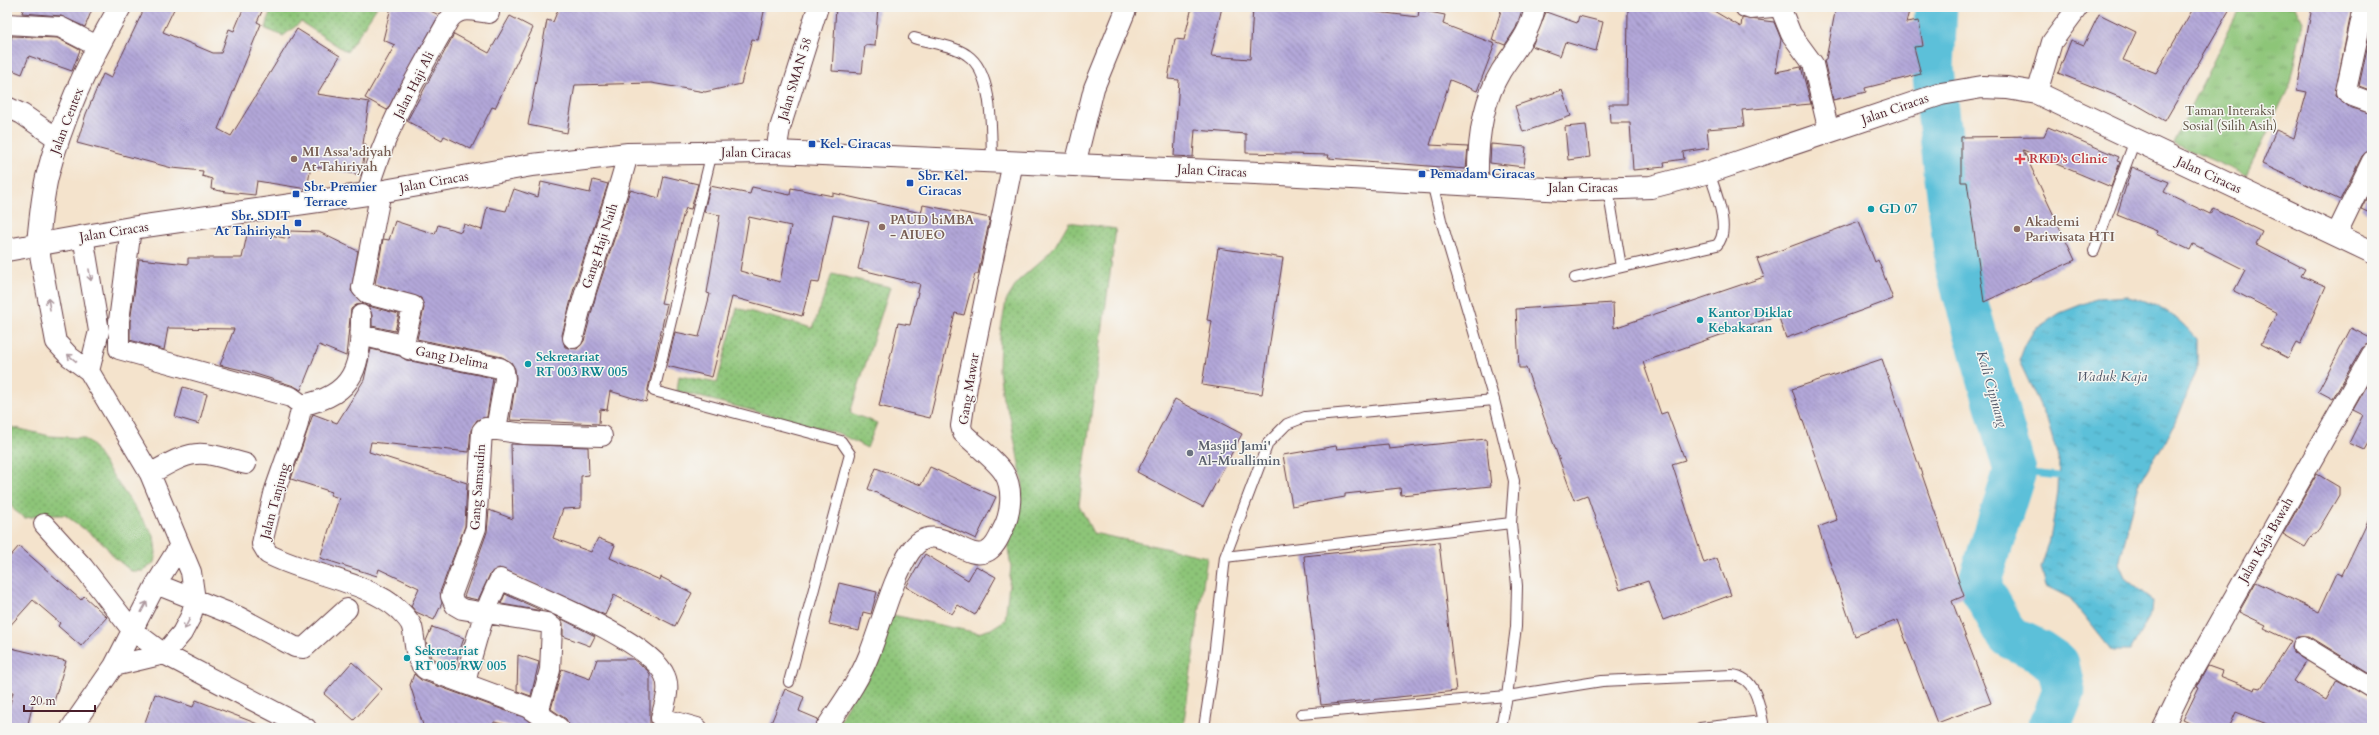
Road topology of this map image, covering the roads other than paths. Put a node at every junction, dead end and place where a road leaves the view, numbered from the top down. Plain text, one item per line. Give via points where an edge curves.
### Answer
1 (120, 7) edge
2 (818, 7) edge
3 (1127, 7) edge
4 (1535, 7) edge
5 (1745, 7) edge
6 (1772, 7) edge
7 (1780, 7) edge
8 (2078, 7) edge
9 (2362, 12) dead end
10 (489, 13) dead end
11 (7, 24) edge
12 (914, 38) dead end
13 (97, 46) junction
14 (2037, 93) junction
15 (2372, 103) edge
16 (7, 107) edge
17 (1829, 132) junction
18 (58, 139) junction
19 (2135, 140) junction
20 (712, 152) junction
21 (776, 152) junction
22 (628, 154) junction
23 (2372, 161) edge
24 (1003, 162) junction
25 (1075, 165) junction
26 (1709, 172) junction
27 (1432, 182) junction
28 (1478, 184) junction
29 (1608, 189) junction
30 (374, 192) junction
31 (131, 228) junction
32 (2336, 235) junction
33 (83, 236) junction
34 (38, 244) junction
35 (7, 250) edge
36 (2094, 251) dead end
37 (2372, 252) edge
38 (1621, 267) junction
39 (1575, 278) dead end
40 (362, 315) dead end
41 (361, 335) junction
42 (573, 338) dead end
43 (406, 346) junction
44 (2372, 354) edge
45 (90, 371) junction
46 (1494, 400) junction
47 (302, 405) junction
48 (496, 429) junction
49 (602, 436) dead end
50 (246, 464) dead end
51 (150, 474) junction
52 (1511, 522) junction
53 (44, 524) dead end
54 (180, 547) junction
55 (1224, 557) junction
56 (156, 584) junction
57 (195, 600) junction
58 (347, 609) dead end
59 (484, 614) junction
60 (132, 630) junction
61 (2303, 646) dead end
62 (164, 654) junction
63 (114, 666) junction
64 (789, 682) dead end
65 (465, 684) junction
66 (2372, 688) edge
67 (1507, 696) junction
68 (538, 713) junction
69 (1301, 714) dead end
70 (1763, 725) edge
71 (71, 728) edge
72 (306, 728) edge
73 (559, 728) edge
74 (697, 728) edge
75 (826, 728) edge
76 (1204, 728) edge
77 (1500, 728) edge
78 (1700, 728) edge
79 (2163, 728) edge

1 - 13 street, Jalan Centex
2 - 21 street, Jalan SMAN 58 via 780,128
3 - 25 street via 1094,88
4 - 28 street via 1527,32 1501,72 1484,115 1477,160
5 - 6 street
7 - 17 street via 1791,34 1813,64
8 - 14 street via 2052,42
9 - 15 street via 2346,90 2353,96
10 - 30 street, Jalan Haji Ali via 461,10 454,12 448,20 416,78 385,143
11 - 13 street via 60,27
12 - 24 lane via 966,54 981,70 985,79 991,129
13 - 18 street, Jalan Centex
14 - 17 street, Jalan Ciracas via 2002,88 1968,88 1917,100
14 - 19 street, Jalan Ciracas
16 - 18 street via 22,114
17 - 26 street, Jalan Ciracas
18 - 34 street, Jalan Centex via 47,179
19 - 32 street, Jalan Ciracas
19 - 36 lane
20 - 21 street, Jalan Ciracas
20 - 22 street, Jalan Ciracas
20 - 64 lane via 654,392 841,442 850,454
21 - 24 street, Jalan Ciracas
22 - 30 street, Jalan Ciracas via 532,165
22 - 42 street, Gang Haji Naih via 580,306
23 - 32 street
24 - 25 street, Jalan Ciracas
24 - 75 street, Gang Mawar via 961,426 962,433 1004,472 1009,485 1009,515 995,544 988,552 978,554 941,539 920,540 910,552 901,570 868,658
25 - 27 street, Jalan Ciracas
26 - 29 street, Jalan Ciracas via 1651,187
26 - 38 lane via 1723,223 1719,243
27 - 28 street, Jalan Ciracas
27 - 46 lane
28 - 29 street, Jalan Ciracas via 1565,190
29 - 38 lane
30 - 31 street, Jalan Ciracas
30 - 43 street, Gang Delima via 362,288 368,294 412,306
31 - 33 street, Jalan Ciracas
31 - 47 street via 119,321 119,349 291,397
32 - 37 street, Jalan Ciracas
33 - 34 street, Jalan Ciracas
33 -> 45 street via 100,331
34 - 35 street, Jalan Ciracas
45 -> 34 street via 70,357 56,342
38 - 39 lane
40 - 41 street
41 - 43 street
41 - 47 street via 358,356 345,387 328,399
43 - 48 street, Gang Delima via 414,352 500,368 504,371 506,380
44 - 79 street, Jalan Kaja Bawah via 2181,691
45 - 51 street
46 - 52 lane via 1514,481
46 - 55 lane via 1305,417 1286,424 1268,443
47 - 65 street, Jalan Tanjung via 262,539 265,550 273,557 377,596 397,609 412,625 416,656 422,666 431,672
48 - 49 street via 524,434
48 - 59 street, Gang Samsudin via 485,428 482,431 476,528 451,596 458,608
50 - 51 street via 207,452 197,452
51 - 54 street
52 - 55 lane
52 - 67 lane via 1517,593 1516,627
53 - 60 street via 83,567
54 - 56 street
54 - 57 street via 191,572
55 - 76 lane
56 - 57 street
60 -> 56 street
57 - 58 street via 238,617 286,643 304,648
57 -> 62 street via 191,616 182,633
59 - 65 street via 471,654
59 - 68 street, Gang Samsudin via 547,623 552,627 550,670
59 - 74 street via 500,578 598,625 651,659 665,676 668,694 661,718
60 - 62 street
60 - 63 street
61 - 66 street
62 - 63 street
62 - 72 street
63 - 71 street
65 - 68 street, Jalan Tanjung via 519,703
67 - 69 lane
67 - 70 lane via 1602,681 1739,676 1746,679 1754,693
67 - 77 lane
68 - 73 street, Jalan Tanjung
70 - 78 lane

